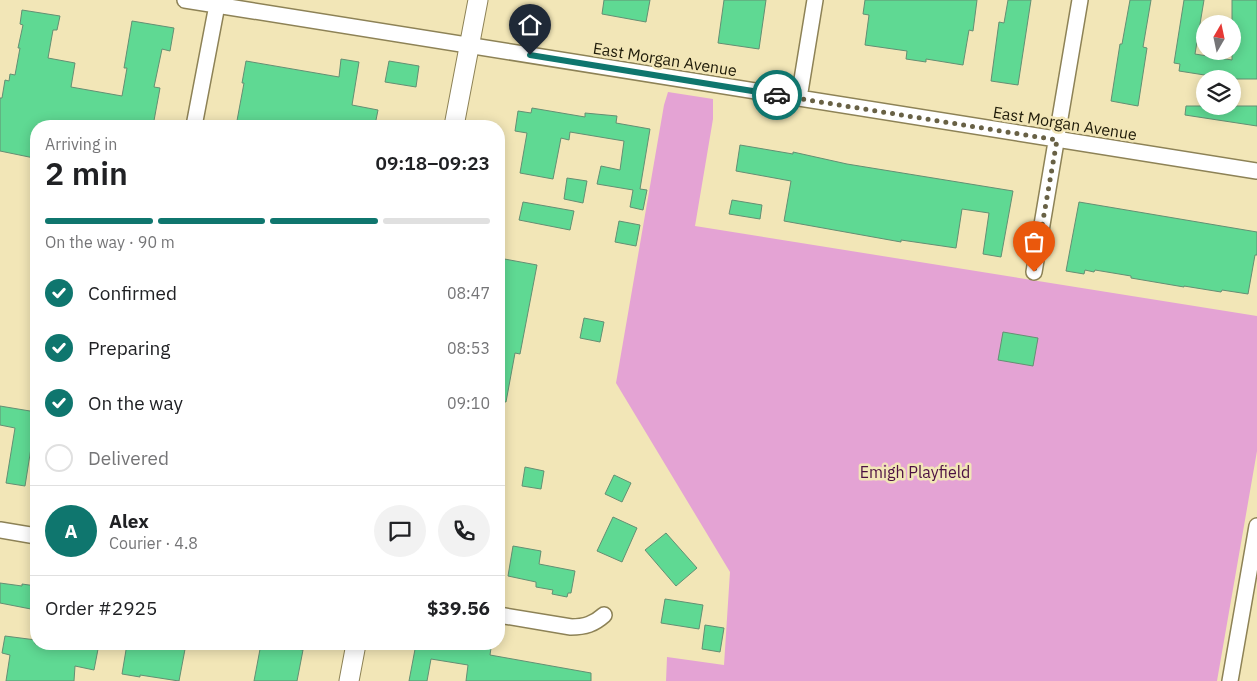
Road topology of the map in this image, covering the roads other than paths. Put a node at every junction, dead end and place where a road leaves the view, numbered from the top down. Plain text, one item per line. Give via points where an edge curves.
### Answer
1 (185, 0) edge
2 (478, 0) edge
3 (815, 0) edge
4 (1080, 0) edge
5 (217, 5) junction
6 (469, 46) junction
7 (799, 98) junction
8 (195, 120) edge
9 (455, 120) edge
10 (1057, 140) junction
11 (1257, 172) edge
12 (1034, 272) dead end
13 (1257, 526) edge
14 (0, 530) edge
15 (30, 535) edge
16 (604, 615) dead end
17 (505, 616) edge
18 (355, 650) edge
19 (349, 681) edge
20 (1230, 681) edge

1 - 5 street, East Morgan Avenue
2 - 6 street
3 - 7 street
4 - 10 street
5 - 6 street, East Morgan Avenue
5 - 8 street
6 - 7 street, East Morgan Avenue
6 - 9 street
7 - 10 street, East Morgan Avenue
10 - 11 street, East Morgan Avenue
10 - 12 street
13 - 20 street
14 - 15 street
16 - 17 street via 583,627
18 - 19 street

